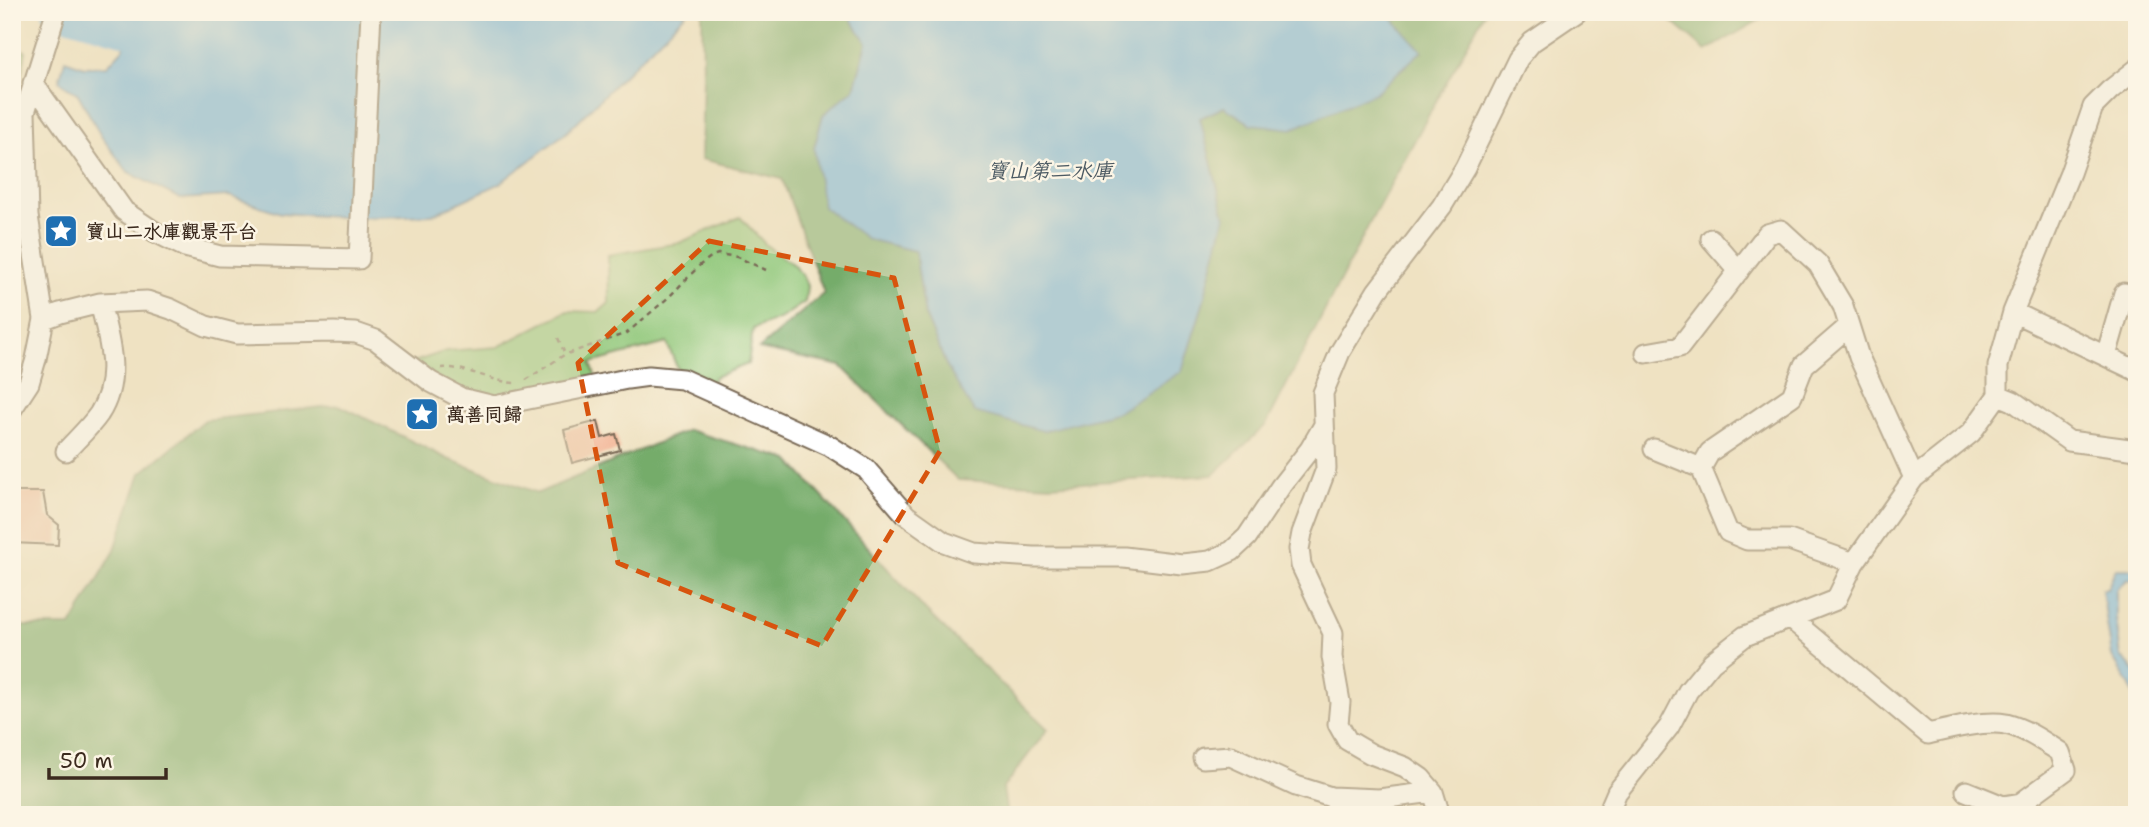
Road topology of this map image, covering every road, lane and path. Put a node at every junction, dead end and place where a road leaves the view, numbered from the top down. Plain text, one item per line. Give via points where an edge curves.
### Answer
1 (56, 12) edge
2 (371, 12) edge
3 (1576, 12) edge
4 (2137, 69) edge
5 (33, 83) junction
6 (1711, 239) dead end
7 (766, 270) dead end
8 (1739, 271) junction
9 (2124, 293) dead end
10 (100, 303) junction
11 (2013, 312) junction
12 (44, 319) junction
13 (1849, 326) junction
14 (558, 338) dead end
15 (1646, 353) dead end
16 (565, 354) junction
17 (2106, 356) junction
18 (2137, 371) edge
19 (417, 372) junction
20 (1998, 395) junction
21 (12, 409) edge
22 (1324, 425) junction
23 (1654, 449) dead end
24 (2137, 450) edge
25 (66, 451) dead end
26 (1701, 468) junction
27 (1914, 478) junction
28 (1854, 563) junction
29 (1791, 619) junction
30 (1203, 758) dead end
31 (1966, 791) dead end
32 (1433, 792) junction
33 (1440, 815) edge
34 (1607, 815) edge

1 - 5 street
2 - 5 street via 359,259 220,256 184,247 155,232 124,211
3 - 22 street via 1532,42 1518,59 1442,206 1377,291 1340,352 1323,393
4 - 11 street via 2093,107
5 - 12 street via 24,112 28,216
6 - 8 street
7 - 16 path via 737,257 712,256 627,333
8 - 13 street via 1767,234 1781,230 1818,264 1843,306
8 - 15 street via 1680,347
9 - 17 street
10 - 12 street
10 - 19 street via 147,301 237,334 356,333 376,340
10 - 25 street via 112,350 113,381 99,413
11 - 17 street
11 - 20 street via 1998,366
12 - 21 street via 29,383
13 - 26 street via 1804,365 1792,396 1710,452
13 - 27 street
14 - 16 path
16 - 19 path via 520,383 448,367
17 - 18 street
19 - 22 street via 461,398 494,406 638,377 682,379 830,446 866,469 906,515 944,542 974,553 1034,557 1124,557 1182,564 1210,561 1232,551 1247,537
20 - 24 street via 2069,441
20 - 27 street via 1971,433
22 - 32 street via 1326,469 1299,549 1301,565 1333,633 1339,724 1347,740 1405,767
23 - 26 street
26 - 28 street via 1728,532 1747,540 1789,540
27 - 28 street
28 - 29 street via 1836,600
29 - 31 street via 1928,734 2003,724 2030,733 2060,752 2066,770 2021,803 2003,806
29 - 34 street via 1745,635 1712,662 1688,691 1669,727 1617,792
30 - 32 street via 1231,756 1331,797 1379,799
32 - 33 street

